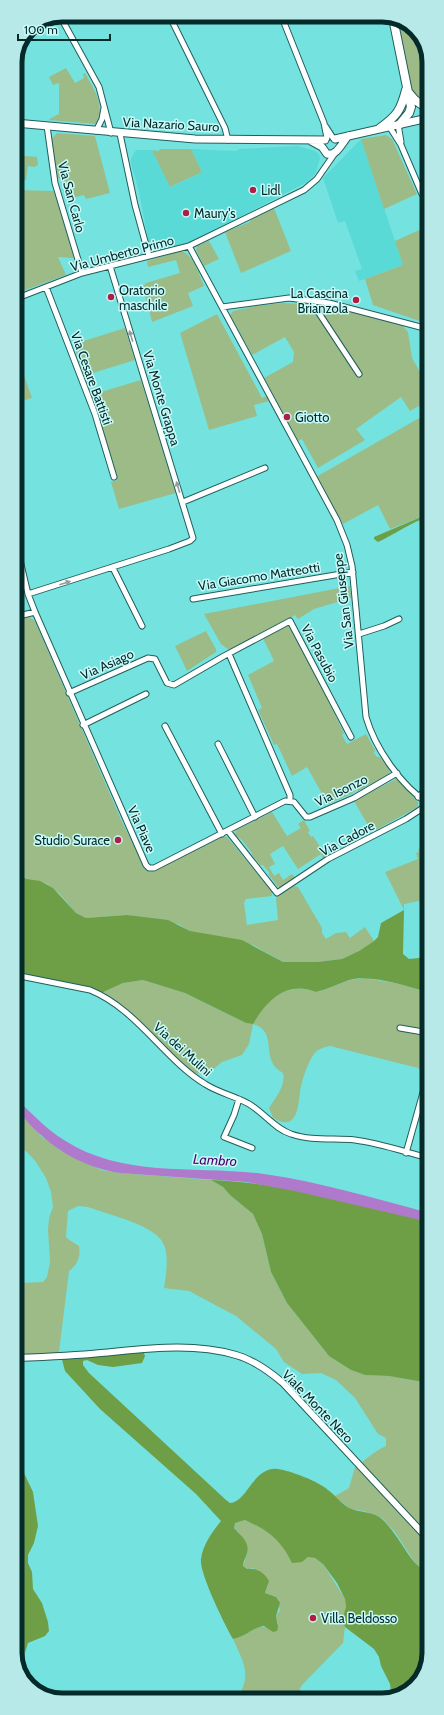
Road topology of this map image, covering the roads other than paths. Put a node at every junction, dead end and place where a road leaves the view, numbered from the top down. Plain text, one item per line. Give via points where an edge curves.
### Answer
1 (63, 22) edge
2 (172, 22) edge
3 (284, 22) edge
4 (394, 24) edge
5 (406, 90) junction
6 (105, 102) junction
7 (422, 105) edge
8 (402, 106) junction
9 (422, 119) edge
10 (404, 122) junction
11 (22, 124) edge
12 (47, 126) junction
13 (390, 126) junction
14 (380, 128) junction
15 (96, 131) junction
16 (111, 133) junction
17 (120, 134) junction
18 (349, 136) junction
19 (330, 139) junction
20 (228, 140) junction
21 (309, 140) junction
22 (401, 145) junction
23 (339, 146) junction
24 (328, 151) junction
25 (422, 194) edge
26 (189, 246) junction
27 (149, 256) junction
28 (110, 266) junction
29 (82, 272) junction
30 (46, 287) junction
31 (22, 296) edge
32 (311, 301) junction
33 (222, 307) junction
34 (422, 327) edge
35 (359, 374) dead end
36 (265, 468) dead end
37 (114, 477) dead end
38 (183, 502) junction
39 (113, 568) junction
40 (22, 569) edge
41 (353, 572) junction
42 (28, 594) junction
43 (192, 599) dead end
44 (35, 612) junction
45 (22, 615) edge
46 (399, 619) dead end
47 (142, 626) dead end
48 (358, 634) junction
49 (229, 654) junction
50 (69, 693) junction
51 (146, 694) dead end
52 (83, 725) junction
53 (165, 726) dead end
54 (351, 737) dead end
55 (218, 744) dead end
56 (398, 773) junction
57 (422, 793) edge
58 (418, 797) junction
59 (422, 800) edge
60 (290, 801) junction
61 (422, 808) edge
62 (255, 817) junction
63 (228, 831) junction
64 (222, 834) junction
65 (22, 976) edge
66 (400, 1028) dead end
67 (422, 1032) edge
68 (422, 1096) edge
69 (238, 1099) junction
70 (252, 1148) dead end
71 (406, 1153) junction
72 (422, 1156) edge
73 (22, 1358) edge
74 (422, 1532) edge

1 - 6 street
2 - 20 street via 225,128
3 - 19 street
4 - 5 highway
5 - 7 highway
5 - 8 highway
5 - 10 highway via 411,107
6 - 15 street via 102,119
6 - 16 street
8 - 10 highway
8 - 14 highway via 393,118
9 - 10 main road
10 - 13 main road
10 - 22 street
11 - 12 main road, Via Nazario Sauro
12 - 15 main road, Via Nazario Sauro
12 - 29 street, Via San Carlo via 55,184
13 - 14 main road
13 - 22 street
14 - 18 main road
15 - 16 main road, Via Nazario Sauro
16 - 17 main road, Via Nazario Sauro
17 - 20 main road, Via Nazario Sauro
17 - 27 street
18 - 19 main road, Via Nazario Sauro
18 - 23 main road
19 - 21 main road, Via Nazario Sauro
19 - 23 main road
19 - 24 main road
20 - 21 main road, Via Nazario Sauro
21 - 24 main road
22 - 25 street
23 - 24 main road
24 - 26 street, Via Umberto Primo via 325,166 317,179 304,190
26 - 27 street, Via Umberto Primo
26 - 33 street, Via San Giuseppe
27 - 28 street, Via Umberto Primo
28 - 29 street, Via Umberto Primo
38 -> 28 street, Via Monte Grappa
29 - 30 street, Via Umberto Primo
30 - 31 street, Via Umberto Primo
30 - 37 street, Via Cesare Battisti via 95,414
32 - 33 street via 289,298
32 - 34 street via 329,303
32 - 35 street
33 - 41 street, Via San Giuseppe via 337,520 347,545
36 - 38 street
38 - 39 street, Via Monte Grappa via 193,538
42 -> 39 street
39 - 47 street
40 - 42 street, Via Piave
41 - 43 street, Via Giacomo Matteotti
41 - 48 street, Via San Giuseppe
42 - 44 street, Via Piave
44 - 45 street
44 - 50 street, Via Piave
46 - 48 street
48 - 56 street, Via San Giuseppe via 366,717 375,742
49 - 50 street, Via Asiago via 174,685 167,683 155,659 148,658
49 - 54 street, Via Pasubio via 290,620
49 - 60 street via 290,795
50 - 52 street, Via Piave
51 - 52 street
52 - 64 street, Via Piave via 149,868 154,868
53 - 64 street
55 - 62 street
56 - 58 street, Via San Giuseppe
56 - 60 street, Via Isonzo via 354,798 314,816 306,817 298,806
57 - 58 street
58 - 59 street, Via San Giuseppe
60 - 62 street, Via Piave via 285,801
61 - 63 street, Via Cadore via 406,820 327,860 277,893
62 - 63 street, Via Piave
63 - 64 street, Via Piave
65 - 69 street, Via dei Mulini via 99,994 145,1030 196,1078
66 - 67 street
68 - 71 street
69 - 70 street via 224,1137
69 - 71 street, Via dei Mulini via 250,1104 291,1134 306,1138 356,1141
71 - 72 street, Via dei Mulini
73 - 74 street, Viale Monte Nero via 194,1348 220,1351 244,1358 265,1369 283,1383

